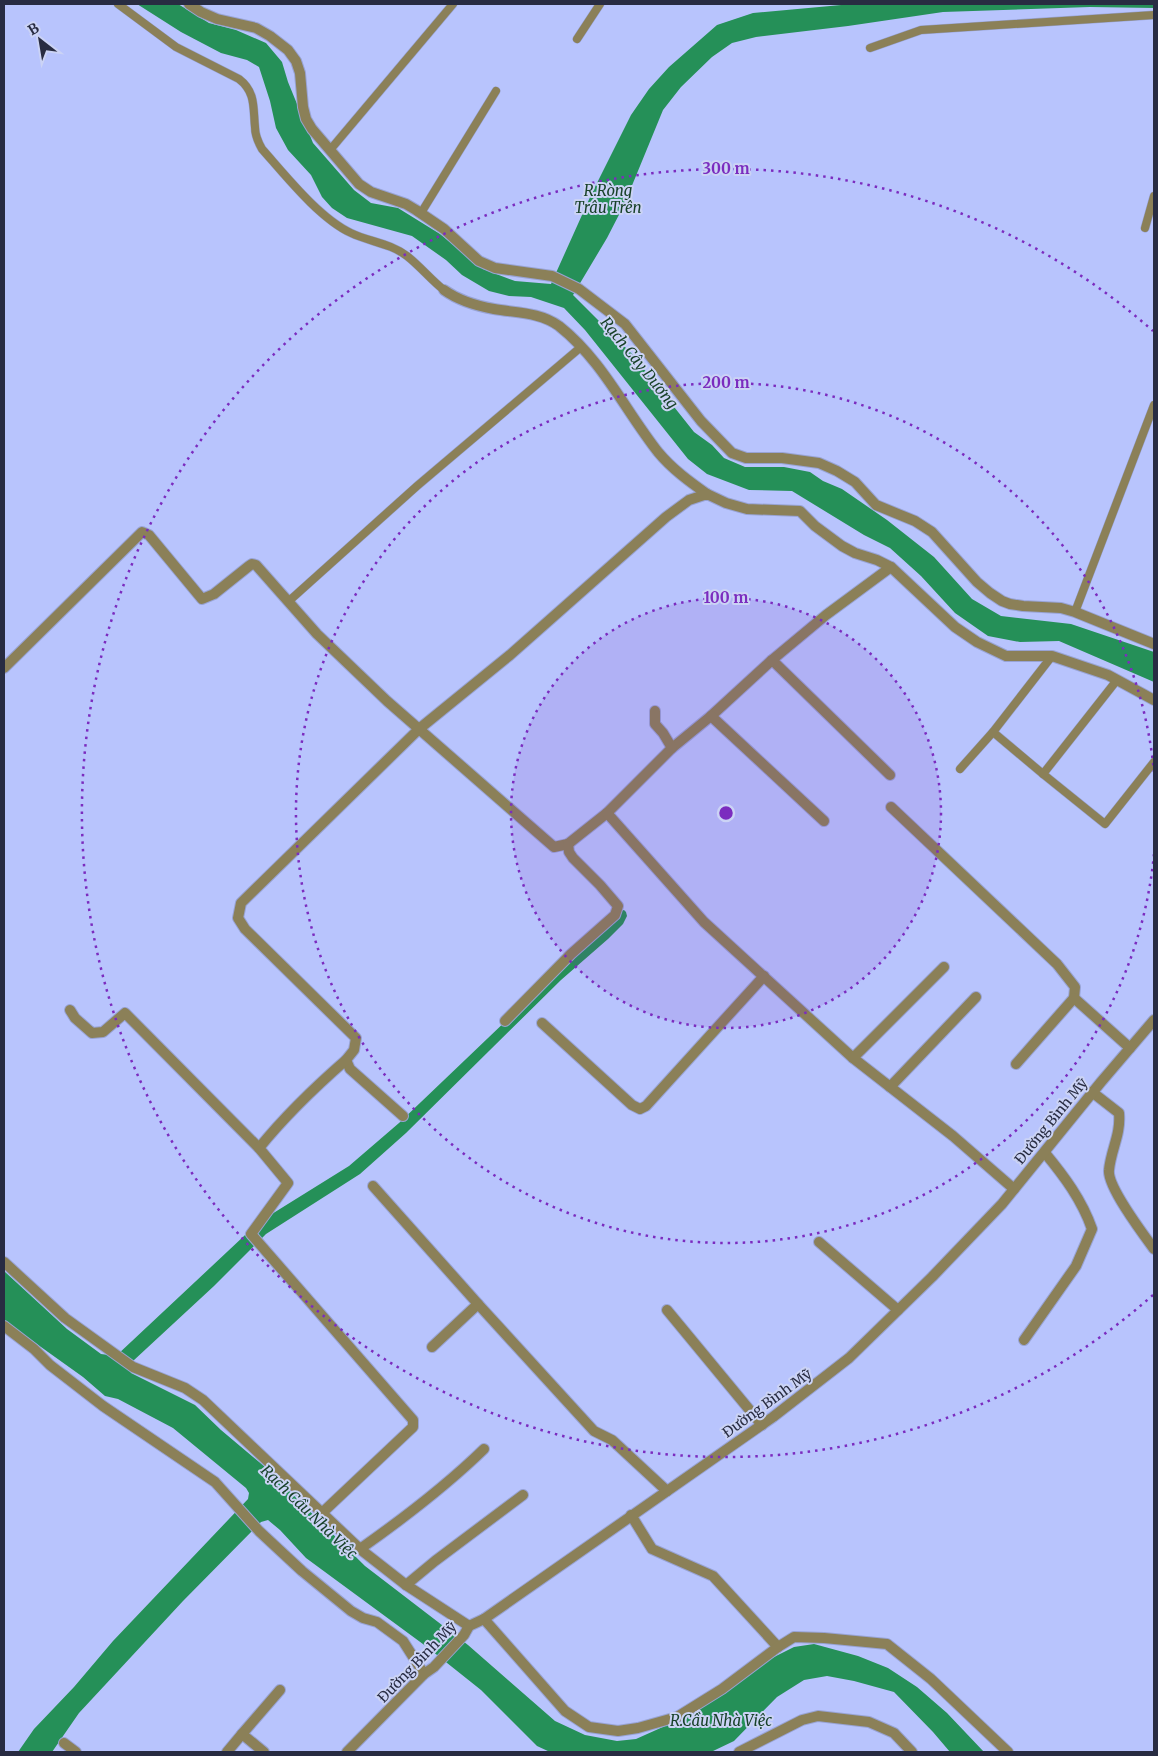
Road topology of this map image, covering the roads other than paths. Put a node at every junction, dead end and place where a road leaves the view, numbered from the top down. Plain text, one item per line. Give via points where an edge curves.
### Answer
1 (118, 4) edge
2 (189, 4) edge
3 (453, 4) edge
4 (600, 4) edge
5 (1154, 15) edge
6 (577, 39) dead end
7 (870, 48) dead end
8 (496, 91) dead end
9 (330, 150) junction
10 (1154, 196) edge
11 (421, 213) junction
12 (1145, 228) dead end
13 (444, 290) joint
14 (580, 347) junction
15 (1154, 405) edge
16 (707, 494) junction
17 (891, 567) junction
18 (289, 601) junction
19 (1075, 612) junction
20 (1154, 644) edge
21 (1052, 656) junction
22 (772, 660) junction
23 (4, 668) edge
24 (1117, 680) junction
25 (1154, 700) edge
26 (655, 711) dead end
27 (711, 716) junction
28 (419, 729) junction
29 (993, 732) junction
30 (672, 748) junction
31 (1154, 762) edge
32 (960, 769) dead end
33 (890, 774) dead end
34 (1043, 774) junction
35 (891, 807) dead end
36 (607, 813) junction
37 (824, 821) dead end
38 (568, 844) junction
39 (944, 967) dead end
40 (764, 976) junction
41 (976, 997) dead end
42 (1074, 998) junction
43 (70, 1010) dead end
44 (1154, 1020) edge
45 (505, 1021) dead end
46 (542, 1023) dead end
47 (1130, 1048) junction
48 (854, 1058) junction
49 (346, 1060) junction
50 (1016, 1064) dead end
51 (890, 1087) junction
52 (1092, 1092) junction
53 (403, 1116) dead end
54 (259, 1148) junction
55 (1045, 1153) junction
56 (373, 1186) dead end
57 (1014, 1189) junction
58 (819, 1242) dead end
59 (1154, 1249) edge
60 (4, 1262) edge
61 (478, 1304) junction
62 (667, 1310) dead end
63 (898, 1310) junction
64 (4, 1326) edge
65 (1024, 1340) dead end
66 (432, 1347) dead end
67 (762, 1425) junction
68 (484, 1449) dead end
69 (667, 1491) junction
70 (523, 1495) dead end
71 (323, 1512) junction
72 (631, 1515) junction
73 (360, 1548) junction
74 (406, 1585) junction
75 (484, 1619) junction
76 (467, 1631) junction
77 (778, 1647) junction
78 (424, 1674) junction
79 (280, 1690) dead end
80 (242, 1734) junction
81 (64, 1743) dead end
82 (76, 1752) edge
83 (227, 1752) edge
84 (264, 1752) edge
85 (347, 1752) edge
86 (739, 1752) edge
87 (912, 1752) edge
88 (1008, 1752) edge

1 - 13 lane via 176,47 245,83 254,106 254,128 262,150 315,207 351,233 390,246 407,256
2 - 9 street via 217,19 256,28 288,50 300,73 306,119
3 - 9 lane
4 - 6 lane
5 - 7 lane via 920,30
8 - 11 lane
9 - 11 street via 359,184
10 - 12 lane
11 - 19 street via 479,261 495,268 552,276 579,289 625,324 701,421 732,453 746,458 819,463 837,471 855,482 876,505 915,521 932,532 977,582 1002,601
13 - 14 street via 462,300 493,309 534,314 558,326
14 - 16 street via 603,373 658,452
14 - 18 lane
15 - 19 lane
16 - 17 street via 747,510 800,511 842,546
16 - 28 street via 690,500 666,517 510,656
17 - 21 street via 977,642 1006,656
17 - 22 street
18 - 23 street via 252,564 214,594 202,599 149,535 142,532
18 - 28 street via 317,634
19 - 20 street
21 - 24 street
21 - 29 lane
22 - 27 street
22 - 33 street
24 - 25 street
24 - 34 lane
26 - 30 street via 655,724
27 - 30 street
27 - 37 street
28 - 38 street via 554,847
28 - 49 street via 241,902 238,918 245,929 356,1038 354,1050
29 - 32 lane
29 - 34 lane
30 - 36 street
31 - 34 lane via 1105,824
35 - 42 street via 1057,964 1075,987
36 - 38 street
36 - 40 street via 704,922
38 - 45 street via 572,858 618,906 615,915 570,954
39 - 48 street
40 - 46 street via 640,1109
40 - 48 street
41 - 51 street
42 - 47 street
42 - 50 street
43 - 54 street via 92,1033 103,1032 125,1014
44 - 47 street, Đường Bình Mỹ
47 - 52 street, Đường Bình Mỹ
48 - 51 street
49 - 53 street via 350,1069
49 - 54 street
51 - 57 street
52 - 55 street, Đường Bình Mỹ
52 - 59 street via 1119,1113 1120,1126 1108,1172 1113,1189
54 - 71 street via 288,1183 251,1234 413,1420 413,1427
55 - 57 street, Đường Bình Mỹ
55 - 65 street via 1064,1177 1092,1229 1076,1266
56 - 61 street
57 - 63 street, Đường Bình Mỹ
58 - 63 street
60 - 71 street via 65,1318 133,1367 185,1388 203,1400
61 - 66 street
61 - 69 street via 594,1430 612,1440
62 - 67 street
63 - 67 street, Đường Bình Mỹ via 849,1358
64 - 78 street via 102,1406 215,1482 259,1531 302,1571 351,1611 377,1622 404,1641
67 - 69 street, Đường Bình Mỹ
68 - 73 street via 408,1515
69 - 72 street, Đường Bình Mỹ
70 - 74 street
71 - 73 street
72 - 75 street, Đường Bình Mỹ
72 - 77 street via 652,1549 713,1576
73 - 74 street
74 - 76 street
75 - 76 street, Đường Bình Mỹ
75 - 77 street via 565,1711 589,1727 618,1731 677,1717 722,1689
76 - 78 street, Đường Bình Mỹ
77 - 88 street via 794,1637 887,1644 931,1679
78 - 85 street, Đường Bình Mỹ
79 - 80 street
80 - 83 street
80 - 84 street
81 - 82 street
86 - 87 street via 802,1720 818,1716 869,1722 894,1733

